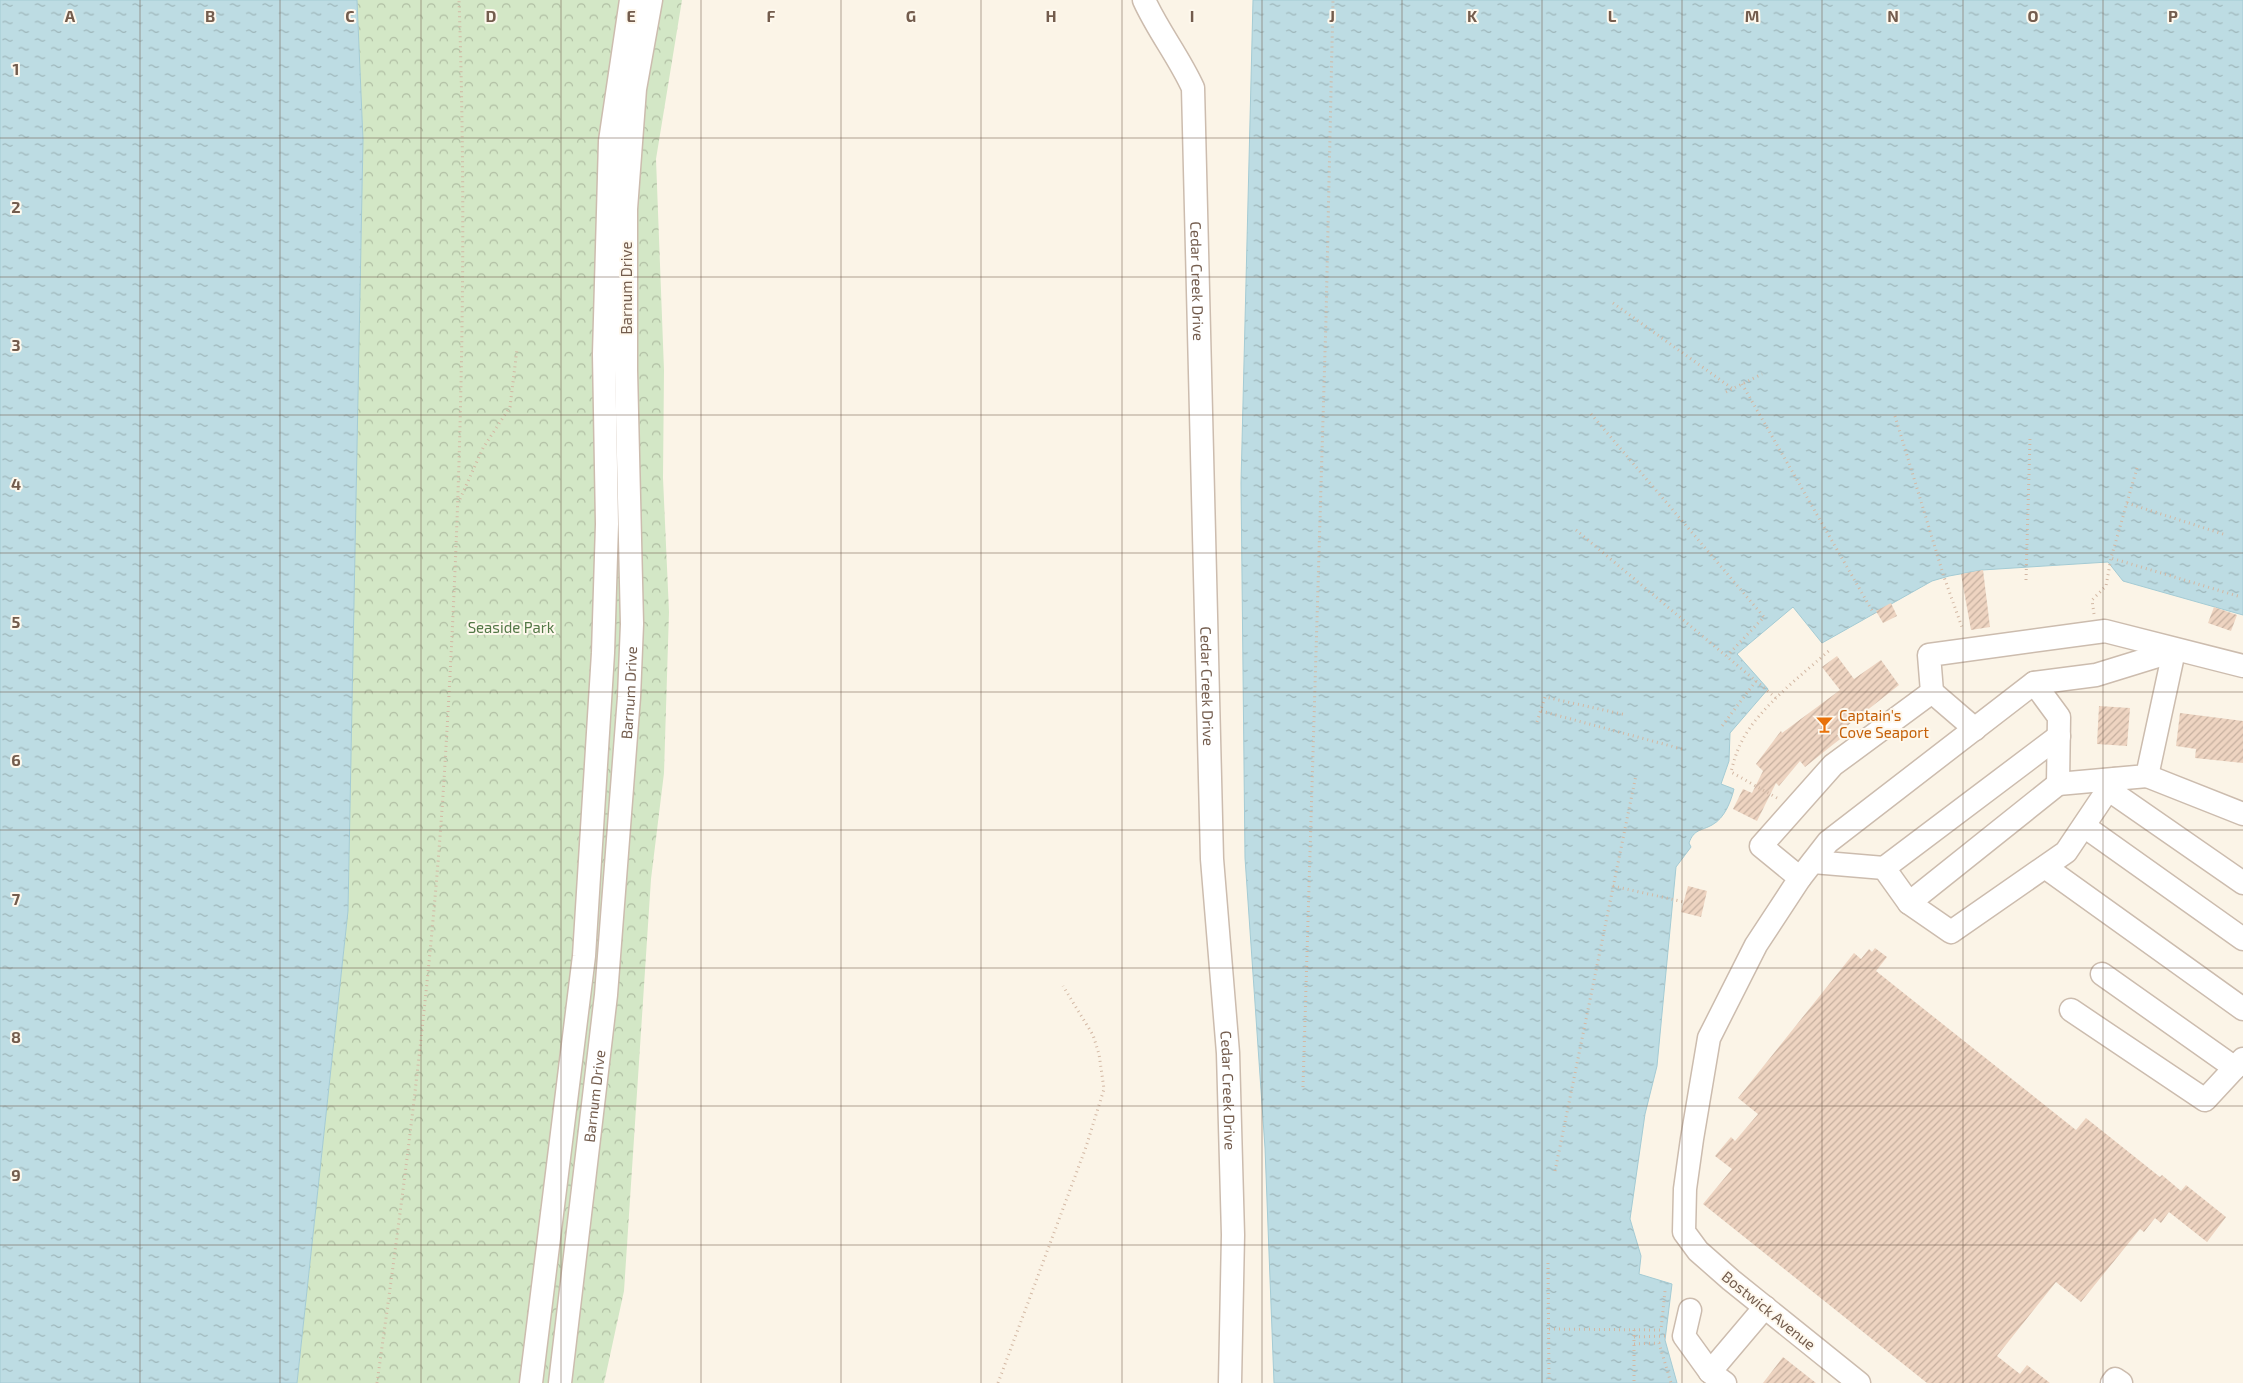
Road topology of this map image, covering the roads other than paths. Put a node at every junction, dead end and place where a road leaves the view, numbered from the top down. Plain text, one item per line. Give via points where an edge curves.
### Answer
1 (631, 0) edge
2 (651, 0) edge
3 (1144, 0) edge
4 (2175, 650) junction
5 (2243, 666) edge
6 (2034, 683) junction
7 (1932, 692) junction
8 (1975, 729) junction
9 (2059, 736) junction
10 (2147, 776) junction
11 (2058, 784) junction
12 (2112, 784) junction
13 (2243, 814) edge
14 (2084, 826) junction
15 (2045, 867) junction
16 (1884, 868) junction
17 (1806, 870) junction
18 (2243, 884) edge
19 (1909, 903) junction
20 (2243, 939) edge
21 (2102, 974) dead end
22 (2243, 1009) edge
23 (2071, 1010) dead end
24 (2239, 1063) edge
25 (1765, 1308) junction
26 (1690, 1310) dead end
27 (1717, 1378) edge
28 (532, 1383) edge
29 (560, 1383) edge
30 (1230, 1383) edge
31 (1859, 1383) edge
32 (2112, 1383) edge
33 (2121, 1383) edge

1 - 28 street, Barnum Drive via 610,142 604,354 607,524 603,653 584,956
2 - 29 street, Barnum Drive via 635,89 626,209 632,624 629,697 606,995
3 - 30 street, Cedar Creek Drive via 1193,88 1212,859 1228,1053 1232,1235
4 - 5 street
4 - 6 street via 2096,675
4 - 7 street via 2105,631 1929,655
4 - 10 street
6 - 8 street
6 - 9 street via 2059,717
7 - 8 street
7 - 17 street via 1833,765 1761,846
8 - 17 street via 1828,842
9 - 11 street
9 - 16 street
10 - 12 street
10 - 13 street
11 - 12 street
11 - 19 street
12 - 14 street
12 - 18 street
14 - 15 street via 2066,852
14 - 20 street
15 - 19 street via 1951,932
15 - 22 street
16 - 17 street
16 - 19 street
17 - 25 street, Bostwick Avenue via 1756,945 1710,1038 1685,1189 1684,1232 1698,1251
21 - 24 street
23 - 24 street via 2205,1100
25 - 27 street
25 - 31 street, Bostwick Avenue
26 - 27 street via 1684,1336
32 - 33 street via 2115,1379

